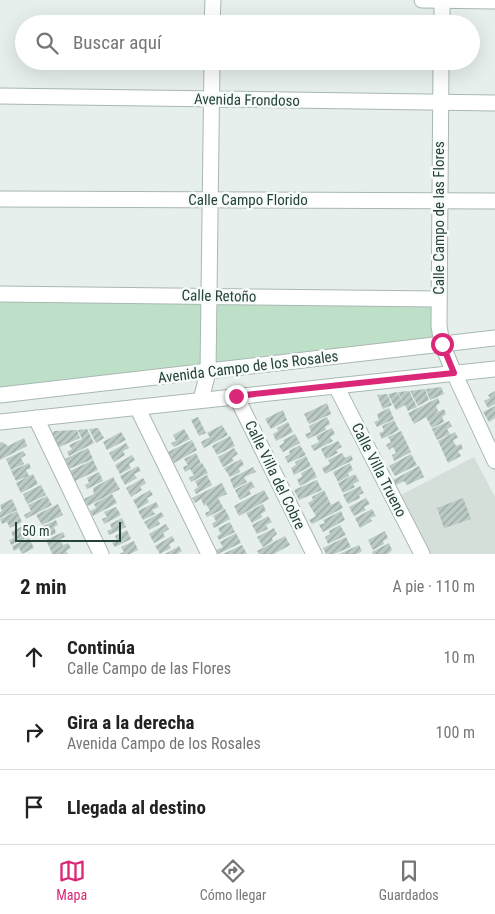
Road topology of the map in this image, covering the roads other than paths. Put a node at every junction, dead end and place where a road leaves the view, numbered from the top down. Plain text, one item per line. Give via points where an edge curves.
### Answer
1 (213, 0) edge
2 (422, 0) edge
3 (442, 0) edge
4 (495, 1) edge
5 (212, 15) edge
6 (442, 15) edge
7 (212, 70) edge
8 (441, 70) edge
9 (0, 96) edge
10 (212, 100) junction
11 (440, 102) junction
12 (495, 103) edge
13 (0, 199) edge
14 (210, 199) junction
15 (440, 201) junction
16 (495, 201) edge
17 (0, 294) edge
18 (209, 296) junction
19 (438, 299) junction
20 (495, 338) edge
21 (442, 344) junction
22 (495, 368) edge
23 (208, 372) junction
24 (454, 373) junction
25 (336, 386) junction
26 (0, 395) edge
27 (236, 396) junction
28 (201, 400) junction
29 (137, 407) junction
30 (36, 418) junction
31 (0, 422) edge
32 (495, 461) edge
33 (101, 554) edge
34 (209, 554) edge
35 (314, 554) edge
36 (422, 554) edge

1 - 5 street
2 - 3 street
3 - 4 street
3 - 6 street
7 - 10 street
8 - 11 street, Calle Campo de las Flores
9 - 10 street, Avenida Frondoso
10 - 11 street, Avenida Frondoso
10 - 14 street
11 - 12 street, Avenida Frondoso
11 - 15 street, Calle Campo de las Flores
13 - 14 street, Calle Campo Florido
14 - 15 street, Calle Campo Florido
14 - 18 street
15 - 16 street, Calle Campo Florido
15 - 19 street, Calle Campo de las Flores
17 - 18 street, Calle Retoño
18 - 19 street, Calle Retoño
18 - 23 street
19 - 21 street, Calle Campo de las Flores
20 - 21 street, Avenida Campo de los Rosales
21 - 23 street, Avenida Campo de los Rosales
21 - 24 street, Calle Campo de las Flores
22 - 24 street, Avenida Campo de los Rosales
23 - 26 street, Avenida Campo de los Rosales
23 - 28 street
24 - 25 street, Avenida Campo de los Rosales
24 - 32 street, Calle Campo de las Flores
25 - 27 street, Avenida Campo de los Rosales
25 - 36 street, Calle Villa Trueno
27 - 28 street, Avenida Campo de los Rosales
27 - 35 street, Calle Villa del Cobre
28 - 29 street, Avenida Campo de los Rosales
29 - 30 street, Avenida Campo de los Rosales
29 - 34 street
30 - 31 street, Avenida Campo de los Rosales
30 - 33 street

